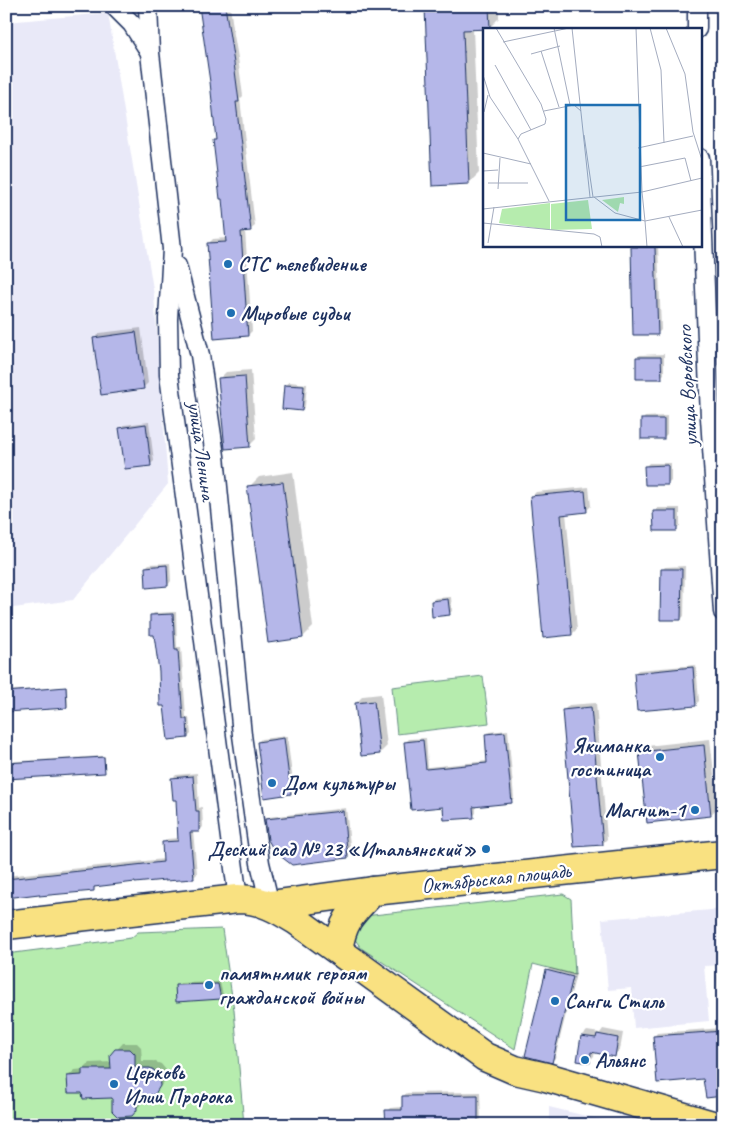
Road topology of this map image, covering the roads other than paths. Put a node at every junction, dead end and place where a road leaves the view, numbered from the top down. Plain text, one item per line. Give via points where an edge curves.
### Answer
1 (114, 6) edge
2 (148, 6) edge
3 (697, 6) edge
4 (697, 28) edge
5 (150, 53) junction
6 (702, 190) edge
7 (172, 249) junction
8 (716, 417) edge
9 (722, 606) edge
10 (723, 612) edge
11 (723, 854) edge
12 (372, 891) junction
13 (238, 899) junction
14 (270, 905) junction
15 (6, 925) edge
16 (338, 950) junction
17 (712, 1125) edge

1 - 5 street via 132,24
2 - 5 street, улица Ленина
3 - 4 street
5 - 7 street, улица Ленина
6 - 8 street, улица Воровского
7 - 13 street, улица Ленина via 169,375
7 - 14 street via 200,355 207,401 242,735 260,863
8 - 9 street, улица Воровского
9 - 10 street, улица Воровского
11 - 12 main road, Октябрьская площадь
12 - 14 main road, Октябрьская площадь
12 - 16 main road via 348,918
13 - 14 main road, Октябрьская площадь
13 - 15 main road, Октябрьская площадь
14 - 16 main road, Октябрьская площадь
16 - 17 main road, Октябрьская площадь via 486,1057 515,1070

